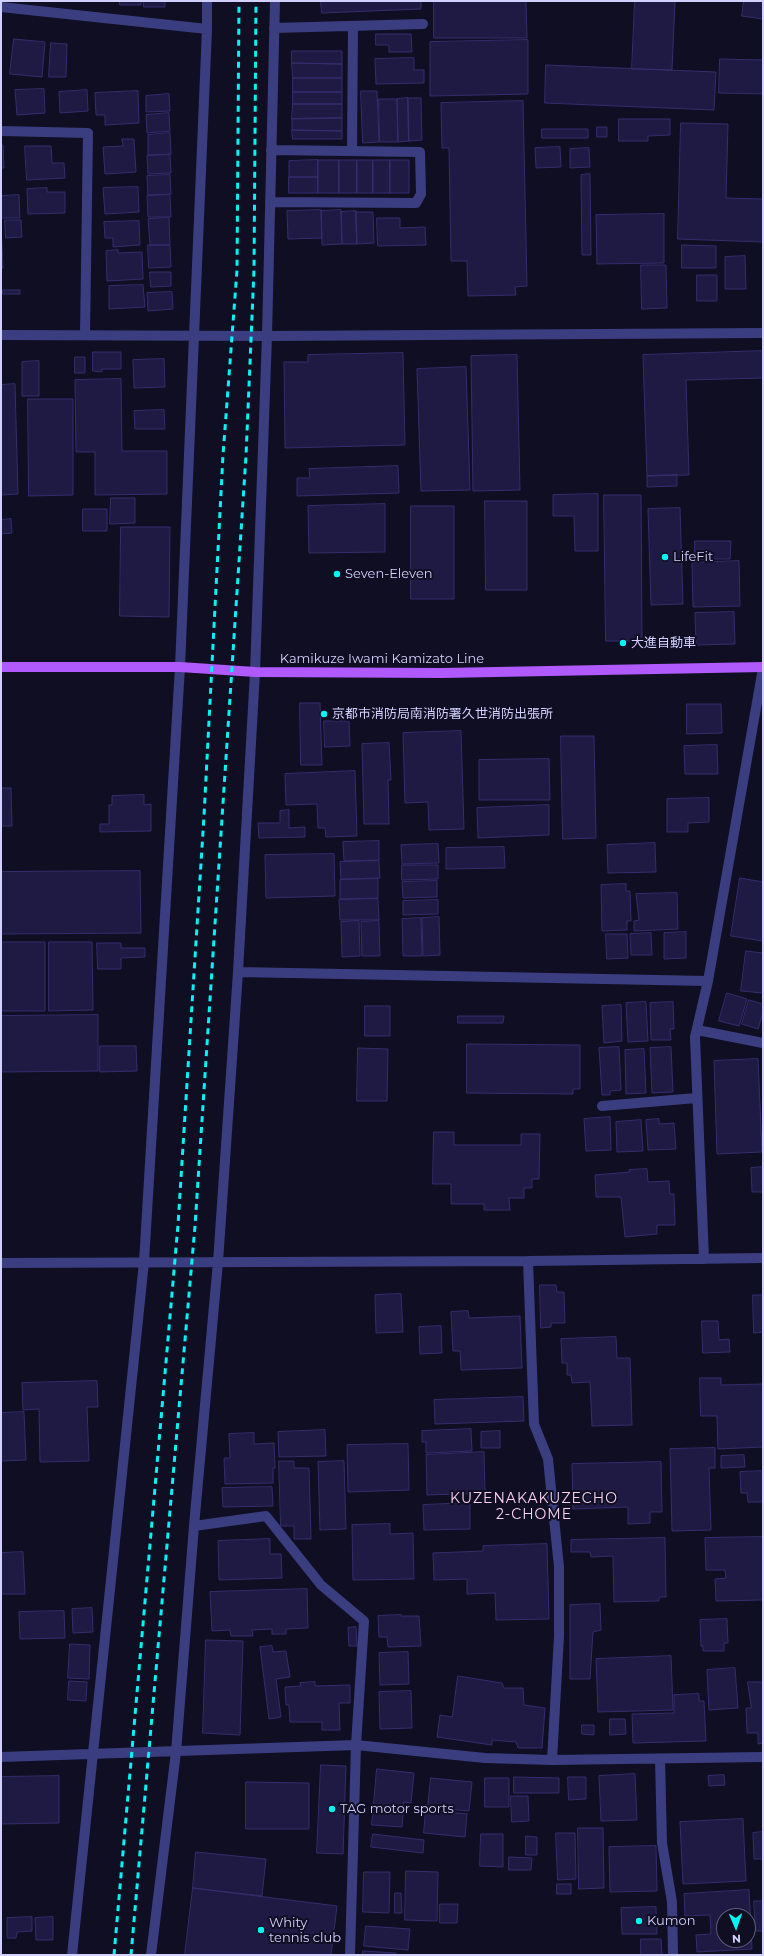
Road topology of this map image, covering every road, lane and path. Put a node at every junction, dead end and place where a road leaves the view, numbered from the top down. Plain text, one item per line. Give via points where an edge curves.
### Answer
1 (207, 1) edge
2 (275, 1) edge
3 (1, 7) edge
4 (423, 24) dead end
5 (353, 26) junction
6 (274, 28) junction
7 (207, 29) junction
8 (1, 131) edge
9 (271, 150) junction
10 (352, 151) junction
11 (270, 202) junction
12 (763, 333) edge
13 (1, 335) edge
14 (85, 335) junction
15 (194, 335) junction
16 (268, 336) junction
17 (1, 667) edge
18 (180, 667) junction
19 (763, 668) edge
20 (255, 672) junction
21 (238, 972) junction
22 (708, 981) junction
23 (697, 1030) junction
24 (763, 1042) edge
25 (696, 1098) junction
26 (602, 1106) dead end
27 (763, 1258) edge
28 (704, 1259) junction
29 (528, 1261) junction
30 (144, 1262) junction
31 (218, 1262) junction
32 (1, 1263) edge
33 (194, 1526) junction
34 (356, 1745) junction
35 (176, 1752) junction
36 (94, 1754) junction
37 (1, 1757) edge
38 (763, 1757) edge
39 (660, 1759) junction
40 (552, 1760) junction
41 (72, 1955) edge
42 (151, 1955) edge
43 (350, 1955) edge
44 (673, 1955) edge

1 - 7 street
2 - 6 street
3 - 7 street
4 - 5 street
5 - 6 street
5 - 10 street
6 - 9 street
7 - 15 street
8 - 14 street via 88,133
9 - 10 street
9 - 11 street
10 - 11 street via 420,152 421,194 416,203
11 - 16 street
12 - 16 street
13 - 14 street
14 - 15 street
15 - 16 street
15 - 18 street
16 - 20 street
17 - 18 main road, Kamikuze Iwami Kamizato Line
18 - 20 main road, Kamikuze Iwami Kamizato Line
18 - 30 street
19 - 20 main road, Kamikuze Iwami Kamizato Line via 442,673
19 - 22 street
20 - 21 street
21 - 22 street
21 - 31 street
22 - 23 street
23 - 24 street
23 - 25 street
25 - 26 street
25 - 28 street
27 - 28 street
28 - 29 street
29 - 31 street
29 - 40 street via 534,1424 548,1459 559,1567 559,1636
30 - 31 street
30 - 32 street
30 - 36 street
31 - 33 street
33 - 34 street via 266,1516 321,1585 364,1621
33 - 35 street
34 - 35 street
34 - 40 street via 485,1758
34 - 43 street
35 - 36 street
35 - 42 street
36 - 37 street
36 - 41 street
38 - 39 street
39 - 40 street
39 - 44 street via 662,1843 672,1902

